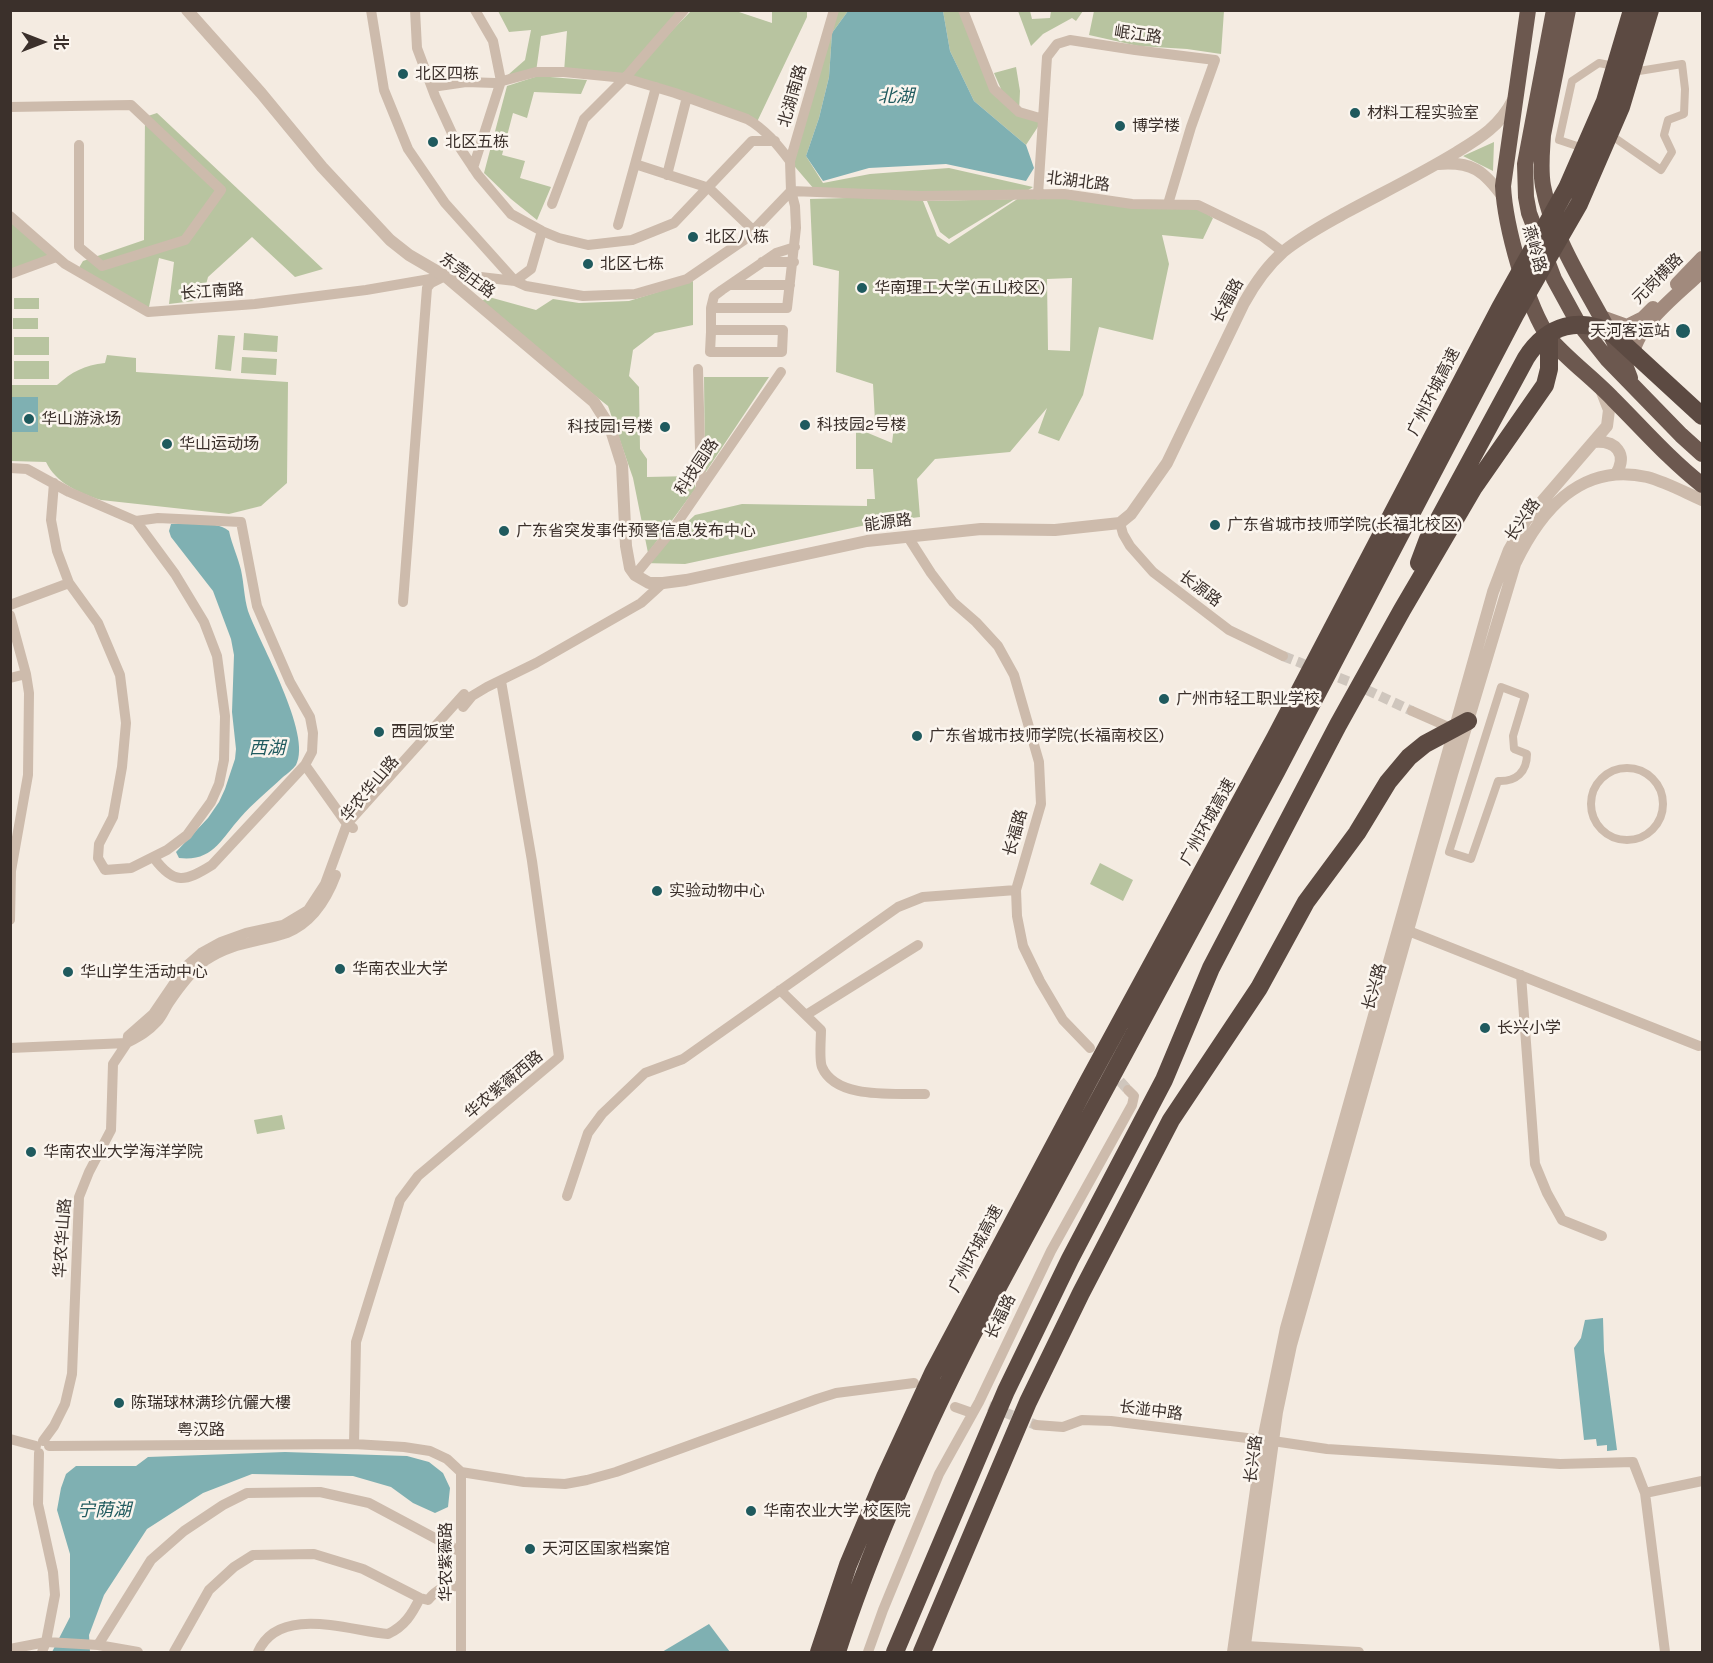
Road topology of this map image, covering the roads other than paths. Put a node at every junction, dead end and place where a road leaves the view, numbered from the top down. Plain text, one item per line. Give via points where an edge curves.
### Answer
1 (188, 10) edge
2 (372, 10) edge
3 (416, 10) edge
4 (475, 10) edge
5 (684, 10) edge
6 (834, 10) edge
7 (963, 10) edge
8 (1528, 10) edge
9 (1554, 10) edge
10 (1568, 10) edge
11 (1632, 10) edge
12 (1650, 10) edge
13 (1057, 44) joint
14 (625, 78) junction
15 (501, 81) junction
16 (432, 87) junction
17 (656, 87) junction
18 (1514, 96) junction
19 (687, 97) junction
20 (10, 107) edge
21 (1684, 114) joint
22 (1043, 119) junction
23 (775, 141) junction
24 (79, 145) dead end
25 (1506, 152) junction
26 (790, 161) junction
27 (635, 164) junction
28 (1437, 164) junction
29 (473, 168) junction
30 (666, 175) junction
31 (709, 188) junction
32 (790, 191) junction
33 (1038, 195) junction
34 (1503, 197) junction
35 (552, 204) dead end
36 (1168, 204) junction
37 (10, 216) edge
38 (618, 225) dead end
39 (753, 230) junction
40 (542, 231) junction
41 (795, 247) junction
42 (1283, 252) junction
43 (56, 257) junction
44 (1702, 258) edge
45 (762, 262) junction
46 (794, 262) junction
47 (1702, 272) edge
48 (10, 274) edge
49 (445, 276) junction
50 (515, 281) junction
51 (728, 285) junction
52 (790, 285) junction
53 (711, 308) junction
54 (1507, 311) junction
55 (1602, 317) junction
56 (1646, 321) junction
57 (711, 330) junction
58 (1549, 337) junction
59 (698, 369) dead end
60 (780, 372) dead end
61 (1588, 374) junction
62 (1632, 385) junction
63 (1702, 416) edge
64 (1594, 442) junction
65 (1660, 448) junction
66 (1702, 454) edge
67 (10, 468) edge
68 (1616, 474) junction
69 (54, 483) junction
70 (1702, 485) edge
71 (701, 488) junction
72 (1702, 501) edge
73 (136, 521) junction
74 (1120, 522) junction
75 (908, 537) junction
76 (635, 575) junction
77 (69, 583) junction
78 (663, 583) junction
79 (403, 602) dead end
80 (10, 605) edge
81 (1402, 610) junction
82 (10, 615) edge
83 (1283, 656) tunnel mouth
84 (26, 674) junction
85 (10, 678) edge
86 (501, 681) junction
87 (1350, 682) dead end
88 (1412, 711) tunnel mouth
89 (1461, 725) junction
90 (305, 765) junction
91 (1506, 782) joint
92 (350, 826) junction
93 (1613, 837) joint
94 (154, 858) junction
95 (11, 871) edge
96 (1016, 890) junction
97 (10, 920) edge
98 (1237, 921) junction
99 (1403, 928) junction
100 (918, 945) dead end
101 (1521, 975) junction
102 (780, 990) junction
103 (806, 1015) junction
104 (127, 1043) junction
105 (1699, 1046) dead end
106 (10, 1048) edge
107 (1090, 1048) dead end
108 (1128, 1090) dead end
109 (925, 1094) dead end
110 (567, 1196) dead end
111 (1602, 1236) dead end
112 (914, 1383) dead end
113 (955, 1407) dead end
114 (972, 1413) junction
115 (1036, 1425) tunnel mouth
116 (10, 1439) edge
117 (1268, 1441) junction
118 (354, 1444) junction
119 (42, 1446) junction
120 (461, 1472) junction
121 (1702, 1481) edge
122 (1645, 1493) junction
123 (461, 1552) junction
124 (461, 1586) junction
125 (420, 1598) junction
126 (46, 1642) junction
127 (98, 1645) junction
128 (10, 1649) edge
129 (1239, 1651) edge
130 (42, 1653) edge
131 (138, 1653) edge
132 (174, 1653) edge
133 (258, 1653) edge
134 (461, 1653) edge
135 (819, 1653) edge
136 (837, 1653) edge
137 (868, 1653) edge
138 (896, 1653) edge
139 (922, 1653) edge
140 (1359, 1653) edge
141 (1665, 1653) edge

1 - 49 street, 东莞庄路 via 379,229 409,255
2 - 50 street via 384,90 408,149 445,203
3 - 16 street via 417,48
4 - 15 street via 493,41
5 - 14 street
6 - 26 street, 北湖南路
7 - 22 street via 994,89 1019,112
8 - 18 highway, 燕岭路
9 - 62 highway, 燕岭路 via 1526,164 1526,197 1564,300 1594,343
10 - 55 highway via 1545,125 1541,171 1563,246
11 - 54 highway, 广州环城高速 via 1605,101
12 - 54 highway, 广州环城高速 via 1634,69 1579,204
13 - 22 street, 北湖北路 via 1047,57
13 - 36 street, 岷江路 via 1070,40 1215,60
14 - 15 street via 536,72
14 - 17 street
14 - 35 street via 584,119
15 - 16 street
15 - 29 street
16 - 29 street via 456,142
17 - 19 street
17 - 27 street
18 - 25 highway, 燕岭路
18 - 28 street, 长福路 via 1507,112 1489,132
19 - 23 street via 747,119
19 - 30 street
20 - 24 street via 131,105 220,190 185,240 102,266 80,247
21 - 21 street via 1682,64 1639,71 1599,63 1572,81 1558,141 1592,151 1615,138 1661,170 1672,152 1664,135 1668,120
22 - 33 street, 北湖北路
23 - 26 street
23 - 31 street via 752,141
25 - 34 highway, 燕岭路
25 - 65 highway via 1518,211 1546,287 1574,333
26 - 32 street, 北湖南路
27 - 30 street
27 - 38 street
28 - 34 street via 1477,169
28 - 42 street, 长福路
29 - 40 street via 512,214
30 - 31 street
31 - 39 street
31 - 40 street via 674,223 632,240 588,245
32 - 33 street
32 - 39 street, 长江南路
32 - 41 street, 北湖南路 via 795,206
33 - 36 street, 北湖北路
34 - 58 highway, 燕岭路 via 1531,300
36 - 42 street, 北湖北路 via 1198,205 1262,236
37 - 43 street, 长江南路
39 - 50 street, 长江南路 via 687,279 635,294 582,296
40 - 50 street via 531,269
41 - 45 street
41 - 46 street, 北湖南路
42 - 74 street, 长福路 via 1249,294 1167,463 1131,514
43 - 48 street
43 - 49 street, 长江南路 via 148,312 255,304
44 - 56 main road, 元岗横路
45 - 46 street
45 - 51 street
46 - 52 street, 北湖南路
47 - 56 main road, 元岗横路
49 - 50 street, 长江南路
49 - 76 street, 东莞庄路 via 585,393 603,414 622,465 626,546
49 - 79 street via 427,288
51 - 52 street
51 - 53 street via 714,296
52 - 53 street, 北湖南路 via 787,308
53 - 57 street
54 - 135 highway, 广州环城高速 via 948,1344 848,1565
54 - 136 highway, 广州环城高速 via 1276,772 933,1413 883,1527
55 - 56 main road, 元岗横路 via 1627,326
55 - 62 highway
56 - 62 main road, 元岗横路 via 1635,344
57 - 57 street via 710,352 782,352 783,330
58 - 61 highway, 燕岭路
58 - 81 highway via 1545,385 1474,487
59 - 71 street
60 - 71 street, 科技园路
61 - 64 street, 长兴路 via 1604,394 1609,410 1607,426
61 - 65 highway, 燕岭路
62 - 66 highway, 燕岭路
63 - 81 highway via 1614,335 1582,324 1545,336 1531,351 1428,539
64 - 68 street via 1616,447 1621,461
64 - 89 street, 长兴路 via 1534,508 1509,550 1493,592
65 - 70 highway
67 - 69 street via 27,469
68 - 72 street, 长兴路 via 1649,478
68 - 89 street, 长兴路 via 1591,479 1566,494 1528,539 1510,577
69 - 73 street
69 - 77 street via 51,520
71 - 76 street, 科技园路
73 - 90 street via 158,518 241,522 257,606 310,717 312,752
73 - 94 street via 204,622 217,656 225,716 224,760 211,802 187,834
74 - 75 street, 能源路 via 1066,529 981,529
74 - 83 street, 长源路 via 1130,546 1153,572 1229,630
75 - 78 street, 能源路 via 867,541
75 - 96 street, 长福路 via 953,602 998,646 1014,675 1027,714 1039,762 1041,804
76 - 78 street via 649,583
77 - 80 street
77 - 94 street via 98,623 120,675 126,723 113,817 99,844 98,858 105,870 132,868
78 - 86 street, 华农华山路 via 642,603
81 - 98 highway
82 - 84 street
84 - 85 street
84 - 95 street via 28,775
86 - 92 street, 华农华山路 via 468,695
86 - 118 street, 华农紫薇西路 via 560,1057 418,1176 400,1200 356,1342
87 - 98 highway via 1262,849 1258,870
88 - 89 street
89 - 99 street, 长兴路
89 - 139 highway via 1425,744 1388,782 1357,833 1306,902 1259,988 1171,1120 1028,1402
90 - 92 street
90 - 94 street via 212,865 196,876 168,876
91 - 91 street via 1520,775 1527,762 1527,754 1514,748 1513,736 1526,696 1501,687 1449,852 1471,859 1498,782
92 - 104 street, 华农华山路 via 330,891 310,914 288,932 234,946 206,961 190,975 158,1022
93 - 93 street via 1636,839 1656,826 1661,816 1663,804 1656,782 1636,769 1613,771 1603,778 1592,798 1596,821
95 - 97 street
96 - 102 street via 923,897 898,907
96 - 107 street, 长福路 via 1023,946 1063,1020
98 - 138 highway via 1204,983 1155,1097 1006,1391
99 - 101 street
99 - 117 street, 长兴路
100 - 103 street
101 - 105 street
101 - 111 street via 1535,1164 1562,1220
102 - 103 street
102 - 110 street via 683,1059 645,1073 602,1114 588,1133
103 - 109 street via 821,1030 821,1067 835,1084 853,1091
104 - 106 street
104 - 119 street, 华农华山路 via 113,1064 111,1130 79,1197 72,1374 64,1404
108 - 114 street, 长福路 via 1134,1096 1132,1105 1051,1251 984,1404
112 - 120 street via 836,1393 587,1480 565,1484 524,1482
113 - 114 street
114 - 137 street via 939,1474
115 - 117 street, 长湴中路 via 1063,1427 1082,1420 1110,1421
116 - 119 street, 粤汉路
117 - 122 street, 长湴中路 via 1328,1449 1560,1464 1633,1462
117 - 129 street, 长兴路
118 - 119 street, 粤汉路
118 - 120 street, 粤汉路 via 430,1451
119 - 126 street via 39,1504 54,1595
120 - 123 street, 华农紫薇路
121 - 122 street
122 - 141 street
123 - 124 street, 华农紫薇路
123 - 127 street via 369,1503 321,1492 248,1493 184,1531 151,1560
124 - 125 street via 436,1590 428,1600
124 - 134 street, 华农紫薇路
125 - 132 street via 363,1569 314,1554 253,1555 209,1590
125 - 133 street via 400,1628 388,1634 308,1623 282,1628 261,1644
126 - 127 street
126 - 128 street
126 - 130 street
127 - 131 street
129 - 140 street

